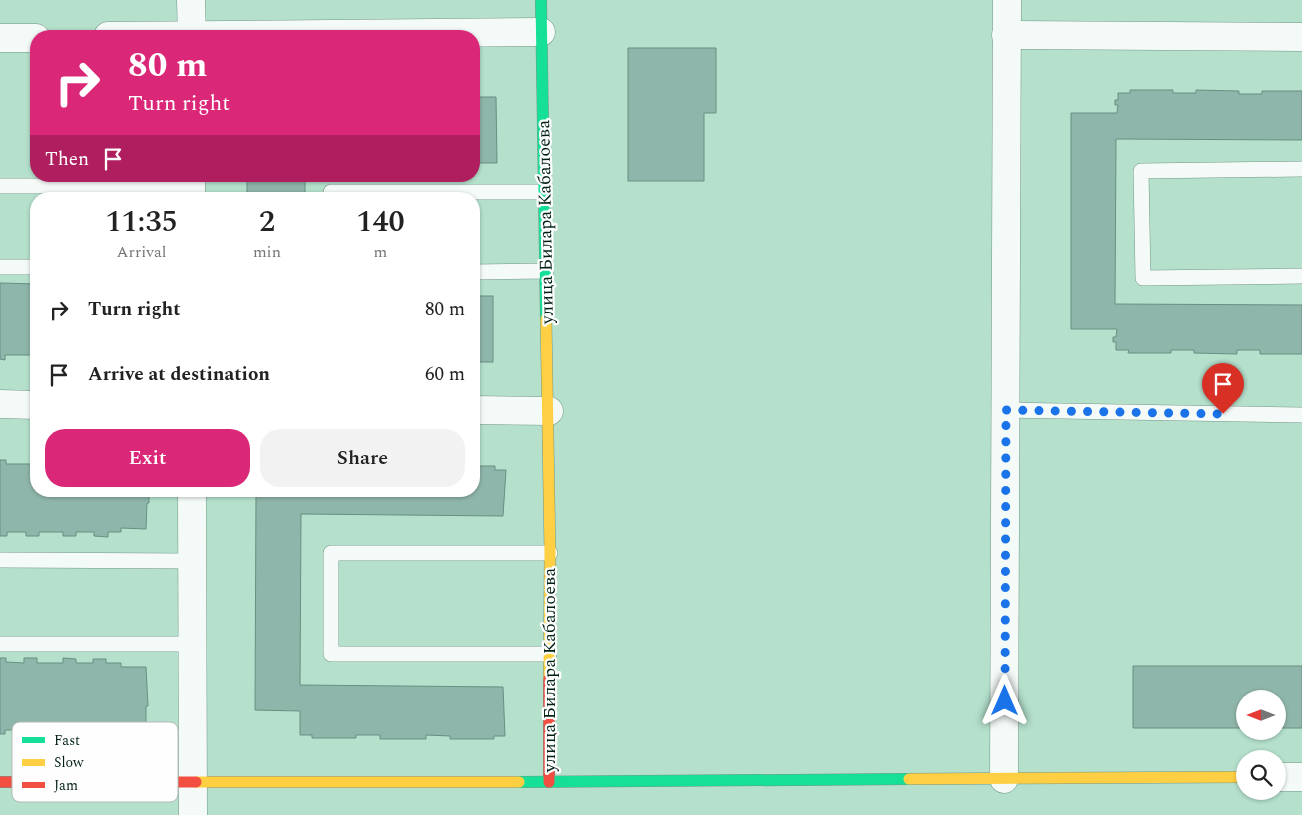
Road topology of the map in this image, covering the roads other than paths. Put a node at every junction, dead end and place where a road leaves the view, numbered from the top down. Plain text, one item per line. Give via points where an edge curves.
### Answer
1 (191, 0) edge
2 (541, 0) edge
3 (1007, 0) edge
4 (192, 30) edge
5 (541, 32) junction
6 (480, 33) edge
7 (1006, 35) junction
8 (1302, 37) edge
9 (0, 38) edge
10 (30, 38) edge
11 (1302, 170) edge
12 (0, 186) edge
13 (192, 187) edge
14 (331, 192) edge
15 (480, 192) edge
16 (480, 192) edge
17 (544, 192) junction
18 (0, 267) edge
19 (30, 267) edge
20 (546, 271) junction
21 (480, 272) edge
22 (1302, 276) edge
23 (0, 404) edge
24 (30, 405) edge
25 (480, 410) edge
26 (1006, 410) junction
27 (549, 411) junction
28 (1302, 415) edge
29 (192, 497) edge
30 (550, 553) junction
31 (0, 560) edge
32 (193, 561) junction
33 (0, 644) edge
34 (194, 644) junction
35 (549, 654) junction
36 (1236, 777) edge
37 (1286, 777) edge
38 (1302, 777) edge
39 (1004, 779) junction
40 (178, 781) edge
41 (193, 781) junction
42 (549, 782) junction
43 (193, 815) edge

1 - 4 street
2 - 5 street, улица Билара Кабалоева
3 - 7 street
5 - 6 street
5 - 17 street, улица Билара Кабалоева
7 - 8 street
7 - 26 street
9 - 10 street
11 - 22 lane via 1141,171 1143,278
12 - 13 lane
14 - 16 lane
15 - 17 lane
17 - 20 street, улица Билара Кабалоева
18 - 19 lane
20 - 21 lane
20 - 27 street, улица Билара Кабалоева
23 - 24 street
25 - 27 street
26 - 28 lane
26 - 39 street
27 - 30 street, улица Билара Кабалоева
29 - 32 street
30 - 35 street, улица Билара Кабалоева
30 - 35 lane via 331,554 331,654
31 - 32 lane
32 - 34 street
33 - 34 lane
34 - 41 street
35 - 42 street, улица Билара Кабалоева
36 - 39 street
37 - 38 street
39 - 42 street
40 - 41 street, улица Билара Кабалоева
41 - 42 street, улица Билара Кабалоева
41 - 43 street

